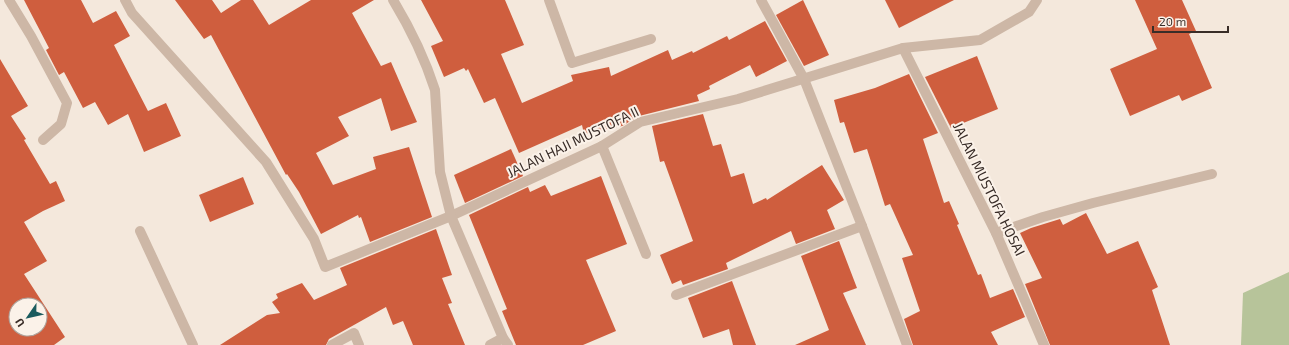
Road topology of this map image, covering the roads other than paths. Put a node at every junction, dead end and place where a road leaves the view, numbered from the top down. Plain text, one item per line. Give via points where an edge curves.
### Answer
1 (9, 0) edge
2 (125, 0) edge
3 (393, 0) edge
4 (549, 0) edge
5 (761, 0) edge
6 (1037, 0) edge
7 (651, 39) dead end
8 (903, 48) junction
9 (804, 79) junction
10 (43, 140) dead end
11 (602, 146) junction
12 (1212, 174) dead end
13 (451, 216) junction
14 (862, 226) junction
15 (140, 230) dead end
16 (996, 233) junction
17 (646, 254) dead end
18 (676, 296) dead end
19 (505, 341) edge
20 (193, 345) edge
21 (332, 345) edge
22 (359, 345) edge
23 (490, 345) edge
24 (907, 345) edge
25 (1044, 345) edge

1 - 10 street via 67,103 61,124
2 - 13 street, JALAN HAJI MUSTOFA II via 132,13 266,162 314,239 325,267
3 - 13 street via 431,78 440,172
4 - 7 street via 572,63
5 - 9 street
6 - 8 street, JALAN HAJI MUSTOFA II via 1029,12 980,40
8 - 9 street, JALAN HAJI MUSTOFA II
8 - 16 street, JALAN MUSTOFA HOSAI
9 - 11 street, JALAN HAJI MUSTOFA II via 738,99 640,122
9 - 14 street
11 - 13 street, JALAN HAJI MUSTOFA II
11 - 17 street
12 - 16 street via 1093,203
13 - 19 street
14 - 18 street
14 - 24 street
15 - 20 street
16 - 25 street, JALAN MUSTOFA HOSAI
19 - 23 street
21 - 22 street via 354,333

